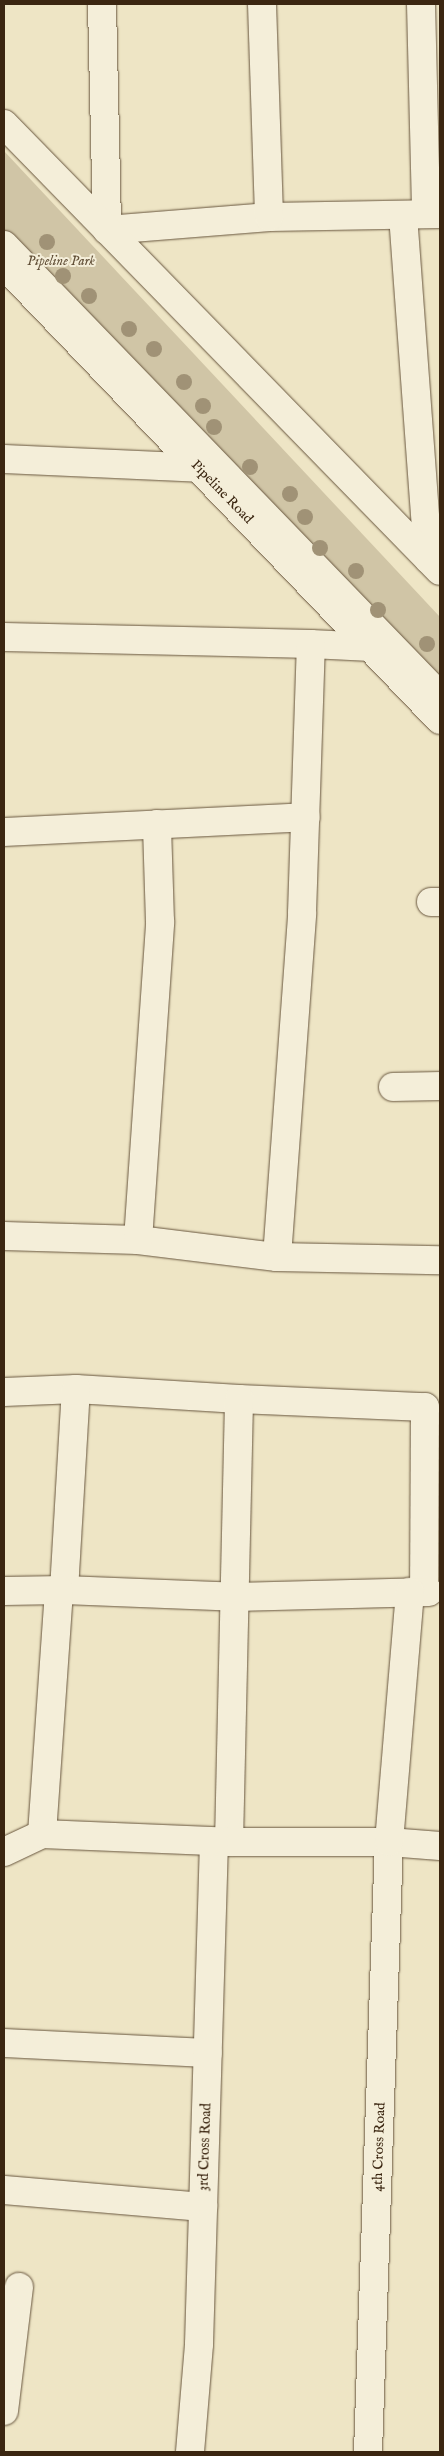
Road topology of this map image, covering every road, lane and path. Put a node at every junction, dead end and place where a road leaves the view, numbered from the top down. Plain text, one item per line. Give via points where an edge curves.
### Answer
1 (102, 4) edge
2 (262, 4) edge
3 (421, 4) edge
4 (4, 124) edge
5 (4, 134) edge
6 (423, 215) edge
7 (269, 217) junction
8 (107, 230) junction
9 (4, 245) edge
10 (4, 265) edge
11 (4, 459) edge
12 (199, 468) junction
13 (434, 565) edge
14 (440, 585) edge
15 (4, 637) edge
16 (311, 644) junction
17 (371, 647) junction
18 (440, 696) edge
19 (440, 720) edge
20 (306, 817) junction
21 (157, 824) junction
22 (4, 832) edge
23 (440, 1086) edge
24 (393, 1087) dead end
25 (4, 1236) edge
26 (138, 1240) junction
27 (277, 1257) junction
28 (440, 1260) edge
29 (76, 1389) junction
30 (4, 1392) edge
31 (239, 1399) junction
32 (61, 1590) junction
33 (4, 1591) edge
34 (425, 1592) edge
35 (235, 1597) junction
36 (42, 1834) junction
37 (222, 1842) junction
38 (389, 1842) junction
39 (440, 1846) edge
40 (4, 1852) edge
41 (4, 2043) edge
42 (208, 2053) junction
43 (4, 2190) edge
44 (203, 2207) junction
45 (20, 2287) dead end
46 (4, 2411) edge
47 (190, 2452) edge
48 (368, 2452) edge

1 - 8 street
2 - 7 street
3 - 6 street
4 - 8 street
5 - 14 street
6 - 7 street
6 - 13 street
7 - 8 street
8 - 13 street
9 - 18 street
10 - 12 street, Pipeline Road
11 - 12 street
12 - 17 street, Pipeline Road
15 - 16 street
16 - 17 street
16 - 20 street
17 - 19 street, Pipeline Road
20 - 21 street
20 - 27 street
21 - 22 street
21 - 26 street via 160,922
23 - 24 street
25 - 26 street
26 - 27 street
27 - 28 street
29 - 30 street
29 - 31 street
29 - 32 street
31 - 34 street, 4th Cross Road via 425,1407
31 - 35 street, 3rd Cross Road
32 - 33 street
32 - 35 street
32 - 36 street
34 - 35 street
34 - 38 street, 4th Cross Road
35 - 37 street, 3rd Cross Road
36 - 37 street
36 - 40 street
37 - 38 street
37 - 42 street, 3rd Cross Road
38 - 39 street
38 - 48 street, 4th Cross Road
41 - 42 street
42 - 44 street, 3rd Cross Road
43 - 44 street
44 - 47 street, 3rd Cross Road
45 - 46 street

